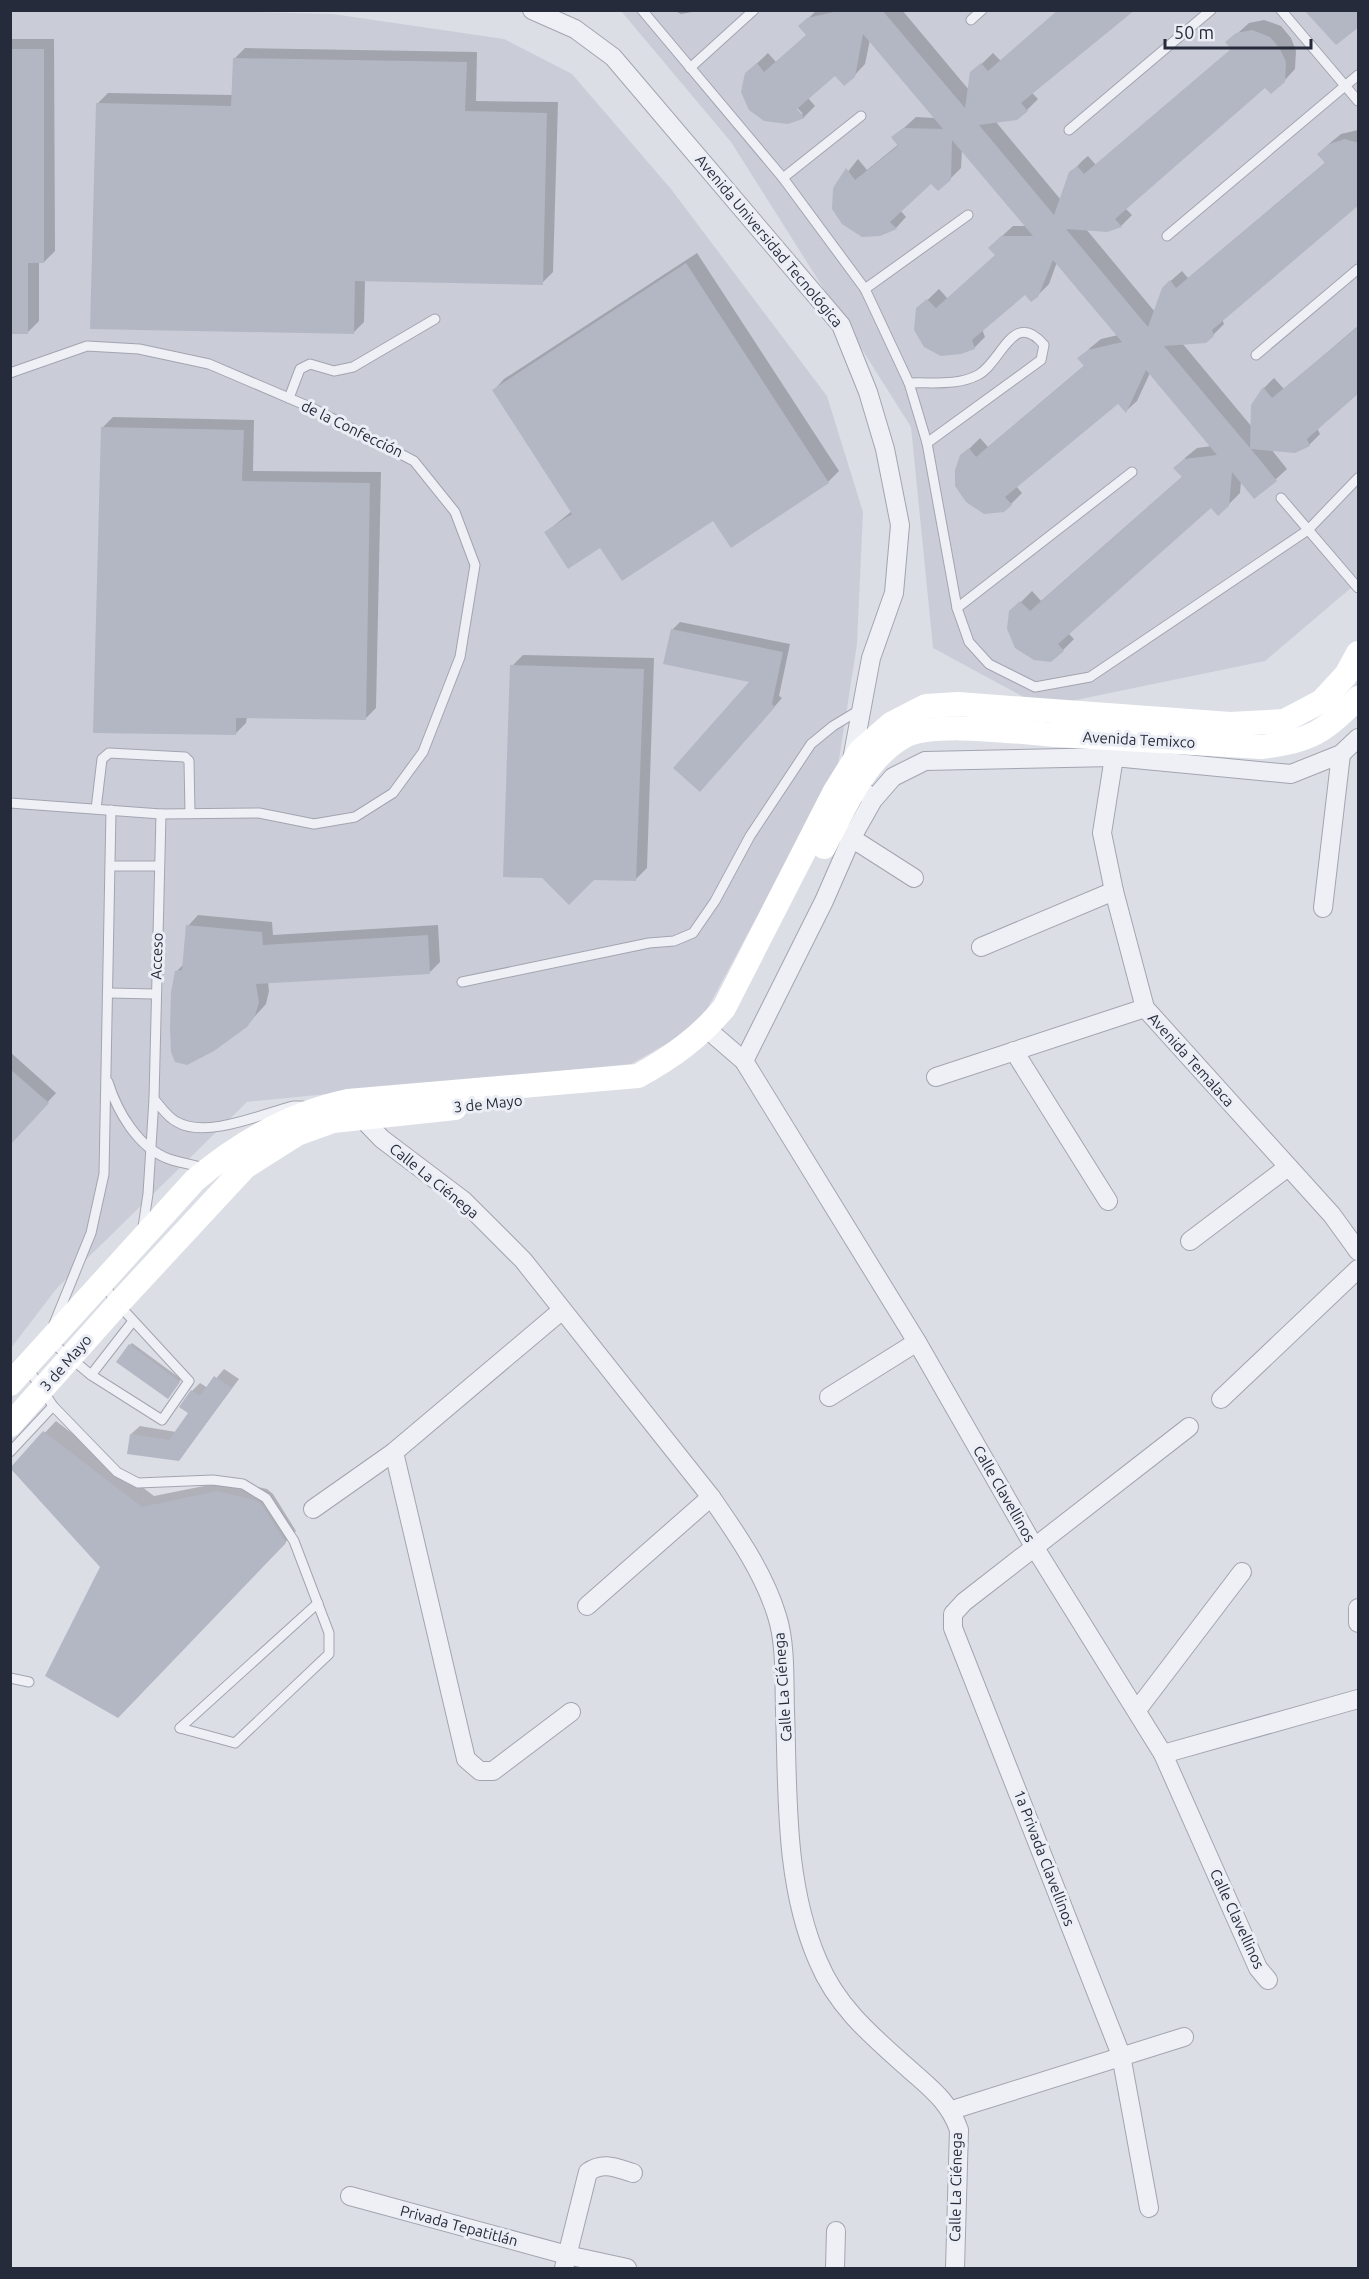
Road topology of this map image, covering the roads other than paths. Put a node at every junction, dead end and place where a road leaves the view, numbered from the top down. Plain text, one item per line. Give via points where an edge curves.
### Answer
1 (642, 10) edge
2 (754, 10) edge
3 (982, 10) edge
4 (1211, 10) edge
5 (1281, 10) edge
6 (537, 11) edge
7 (971, 20) dead end
8 (690, 68) junction
9 (1359, 75) edge
10 (1346, 86) junction
11 (1359, 101) edge
12 (861, 116) dead end
13 (1069, 130) dead end
14 (783, 178) junction
15 (969, 215) dead end
16 (1167, 236) dead end
17 (1359, 269) edge
18 (865, 289) junction
19 (435, 319) dead end
20 (1256, 355) dead end
21 (10, 373) edge
22 (909, 382) junction
23 (289, 398) junction
24 (927, 443) junction
25 (1132, 472) dead end
26 (1359, 478) edge
27 (1281, 498) dead end
28 (1308, 530) junction
29 (1359, 588) edge
30 (957, 608) junction
31 (1359, 653) edge
32 (1359, 698) edge
33 (861, 709) junction
34 (904, 736) joint
35 (1359, 738) edge
36 (1341, 754) junction
37 (1114, 757) junction
38 (860, 784) junction
39 (10, 803) edge
40 (96, 809) junction
41 (111, 810) junction
42 (190, 813) junction
43 (161, 814) junction
44 (844, 832) junction
45 (111, 866) junction
46 (159, 866) junction
47 (914, 878) dead end
48 (1113, 891) junction
49 (1323, 908) dead end
50 (981, 947) dead end
51 (462, 982) dead end
52 (109, 993) junction
53 (155, 994) junction
54 (1145, 1008) junction
55 (713, 1034) junction
56 (1014, 1052) junction
57 (744, 1061) junction
58 (106, 1074) junction
59 (936, 1077) dead end
60 (154, 1099) junction
61 (345, 1108) junction
62 (149, 1145) junction
63 (1288, 1167) junction
64 (208, 1168) junction
65 (242, 1171) junction
66 (1108, 1201) dead end
67 (142, 1239) junction
68 (1190, 1241) dead end
69 (1359, 1251) edge
70 (1359, 1269) edge
71 (140, 1281) junction
72 (102, 1282) junction
73 (561, 1311) junction
74 (125, 1312) junction
75 (49, 1339) junction
76 (916, 1342) junction
77 (70, 1358) junction
78 (26, 1365) junction
79 (91, 1375) junction
80 (10, 1384) edge
81 (829, 1397) dead end
82 (47, 1399) junction
83 (1221, 1399) dead end
84 (10, 1425) edge
85 (1189, 1427) dead end
86 (10, 1452) edge
87 (394, 1452) junction
88 (711, 1497) junction
89 (313, 1509) dead end
90 (1035, 1548) junction
91 (1242, 1572) dead end
92 (318, 1603) junction
93 (587, 1606) dead end
94 (1359, 1608) edge
95 (1359, 1623) edge
96 (10, 1678) edge
97 (29, 1682) dead end
98 (1359, 1699) edge
99 (1137, 1710) junction
100 (571, 1712) dead end
101 (1163, 1754) junction
102 (1268, 1980) dead end
103 (1184, 2037) dead end
104 (1121, 2055) junction
105 (952, 2110) junction
106 (633, 2173) dead end
107 (350, 2196) dead end
108 (1149, 2208) dead end
109 (836, 2231) dead end
110 (566, 2262) edge
111 (627, 2268) edge
112 (836, 2268) edge
113 (955, 2268) edge

1 - 8 lane
2 - 8 lane
3 - 7 lane
4 - 13 lane
5 - 10 lane
6 - 33 street, Avenida Universidad Tecnológica via 575,29 613,57 841,325 868,392 885,449 900,525 894,593 871,657
8 - 14 lane
9 - 10 lane
10 - 11 lane
10 - 16 lane
12 - 14 lane
14 - 18 lane
15 - 18 lane
17 - 20 lane
18 - 22 lane
19 - 23 lane via 353,367 334,371 310,364 300,369
21 - 23 lane, de la Confección via 87,346 139,349 209,364
22 - 24 lane
22 - 24 lane via 957,382 981,374 1010,339 1024,331 1034,333 1044,345 1041,360
23 - 42 lane, de la Confección via 414,461 455,512 475,565 460,657 423,752 393,793 355,817 314,824 259,813
24 - 30 lane
25 - 30 lane
26 - 28 lane
27 - 28 lane
28 - 29 lane
28 - 30 lane via 1090,677 1035,687 989,664 969,642
31 - 38 main road via 1346,675 1322,701 1284,721 1230,724 958,704 926,706 891,724 860,751
32 - 34 main road, Avenida Temixco via 1327,728 1295,743 1262,747 981,730 929,729
33 - 38 street, Avenida Universidad Tecnológica
33 - 51 lane via 811,744 750,836 693,933 674,941
34 - 38 main road, 3 de Mayo via 882,753
35 - 36 street
36 - 37 street via 1291,774
36 - 49 street
37 - 38 street via 925,761 893,777
37 - 48 street, Avenida Temalaca via 1102,833
38 - 44 main road, 3 de Mayo
38 - 55 main road via 835,791
39 - 40 lane, de la Confección
40 - 41 lane, de la Confección
40 - 42 lane via 102,759 109,753 186,757
41 - 43 lane, de la Confección
41 - 45 lane
42 - 43 lane, de la Confección
43 - 46 lane, Acceso
44 - 47 street
44 - 55 main road, 3 de Mayo via 750,991
44 - 57 street via 824,902
45 - 46 lane
45 - 52 lane
46 - 53 lane, Acceso
48 - 50 street
48 - 54 street, Avenida Temalaca
52 - 53 lane
52 - 58 lane
53 - 60 lane, Acceso
54 - 56 street
54 - 63 street, Avenida Temalaca
55 - 57 street, Calle Clavellinos
55 - 61 main road, 3 de Mayo via 694,1060 656,1082 614,1094
56 - 59 street
56 - 66 street
57 - 76 street, Calle Clavellinos
58 - 62 lane via 115,1104
58 - 75 lane via 104,1174 98,1204 91,1233
60 - 61 lane via 175,1122 192,1129 212,1128 293,1106
60 - 62 lane, Acceso
61 - 64 main road via 282,1124
61 - 65 main road, 3 de Mayo via 333,1121 297,1134
61 - 73 street, Calle La Ciénega via 464,1201 524,1260
62 - 64 lane via 167,1158
62 - 67 lane, Acceso
63 - 68 street
63 - 69 street, Avenida Temalaca
64 - 65 lane
64 - 67 main road
65 - 71 main road, 3 de Mayo
67 - 71 lane, Acceso
67 - 72 main road
70 - 83 street
71 - 74 main road, 3 de Mayo
72 - 74 lane
72 - 75 main road
73 - 87 street
73 - 88 street, Calle La Ciénega
74 - 77 main road, 3 de Mayo
74 - 79 lane
74 - 79 lane via 189,1380 162,1420
75 - 77 lane
75 - 78 main road
76 - 81 street
76 - 90 street, Calle Clavellinos
77 - 79 lane
77 - 82 main road, 3 de Mayo
78 - 80 main road
78 - 82 lane
82 - 84 main road, 3 de Mayo
82 - 86 lane
82 - 92 lane via 117,1472 138,1483 213,1480 243,1484 266,1498 294,1541
85 - 90 street, 1a Privada Clavellinos
87 - 89 street
87 - 100 street via 466,1759 480,1771 493,1771
88 - 93 street
88 - 105 street, Calle La Ciénega via 738,1537 778,1617 792,1866 803,1918 818,1961 836,1997 860,2024
90 - 99 street, Calle Clavellinos
90 - 104 street, 1a Privada Clavellinos via 964,1602 953,1614 953,1628
91 - 99 street
92 - 92 lane via 300,1619 180,1728 235,1743 329,1654 329,1633
94 - 95 street
96 - 97 lane
98 - 101 street
99 - 101 street, Calle Clavellinos
101 - 102 street, Calle Clavellinos via 1258,1968
103 - 104 street
104 - 105 street
104 - 108 street, 1a Privada Clavellinos
105 - 113 street, Calle La Ciénega via 959,2130
106 - 110 street via 605,2164 588,2172
107 - 110 street, Privada Tepatitlán
109 - 112 street
110 - 111 street, Privada Tepatitlán

